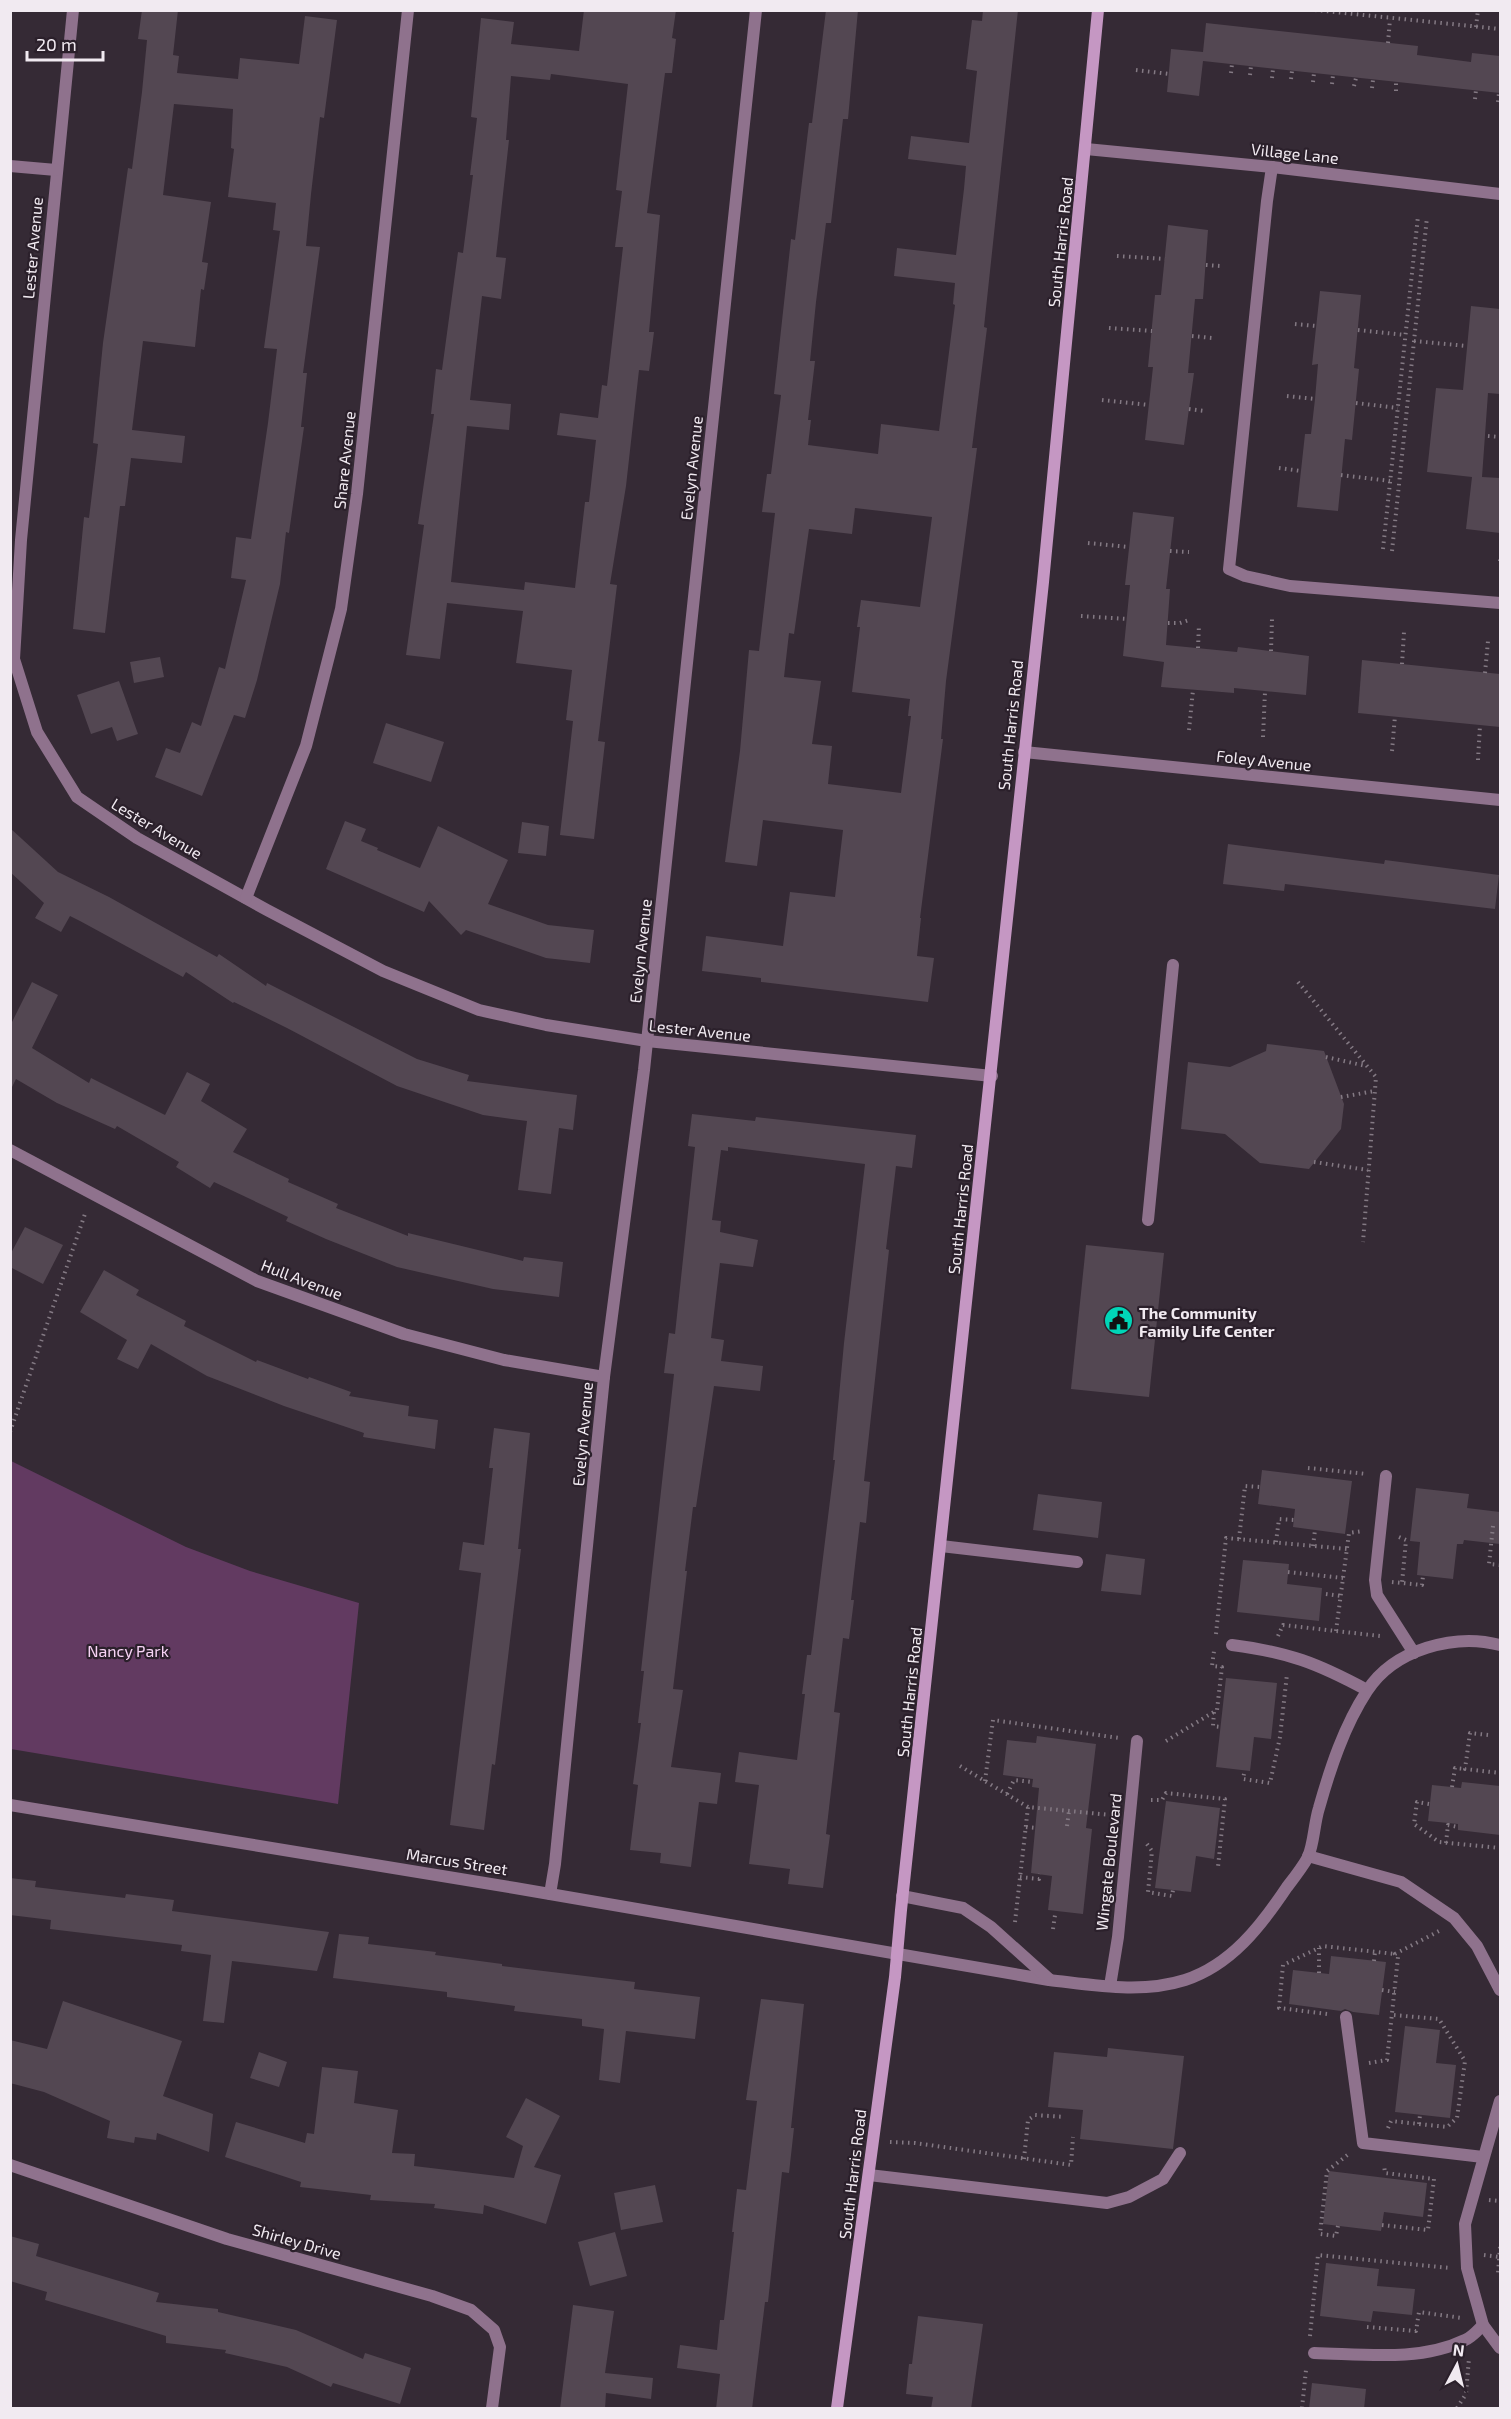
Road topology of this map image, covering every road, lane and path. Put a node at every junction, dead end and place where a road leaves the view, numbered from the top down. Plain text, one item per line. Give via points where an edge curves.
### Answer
1 (73, 10) edge
2 (408, 10) edge
3 (756, 10) edge
4 (1098, 10) edge
5 (1315, 10) edge
6 (1380, 10) edge
7 (1478, 10) edge
8 (1379, 18) junction
9 (1390, 19) junction
10 (1476, 27) junction
11 (1500, 29) edge
12 (1388, 43) dead end
13 (1232, 64) dead end
14 (1251, 66) dead end
15 (1273, 69) dead end
16 (1136, 70) dead end
17 (1292, 70) dead end
18 (1231, 73) dead end
19 (1314, 73) dead end
20 (1169, 74) dead end
21 (1250, 75) dead end
22 (1333, 75) dead end
23 (1272, 78) dead end
24 (1356, 78) dead end
25 (1290, 80) dead end
26 (1373, 80) dead end
27 (1313, 82) dead end
28 (1396, 82) dead end
29 (1332, 84) dead end
30 (1354, 86) dead end
31 (1372, 88) dead end
32 (1476, 90) dead end
33 (1396, 91) dead end
34 (1499, 93) dead end
35 (1475, 99) dead end
36 (1498, 102) dead end
37 (1086, 149) junction
38 (10, 166) edge
39 (1272, 167) junction
40 (56, 170) junction
41 (1500, 194) edge
42 (1418, 216) dead end
43 (1427, 217) dead end
44 (1117, 256) dead end
45 (1164, 259) dead end
46 (1206, 265) dead end
47 (1220, 266) dead end
48 (1294, 324) dead end
49 (1316, 326) dead end
50 (1109, 328) dead end
51 (1358, 330) dead end
52 (1152, 331) dead end
53 (1405, 335) junction
54 (1192, 336) dead end
55 (1212, 338) dead end
56 (1414, 341) junction
57 (1467, 346) dead end
58 (1287, 396) dead end
59 (1315, 399) dead end
60 (1102, 400) dead end
61 (1356, 403) dead end
62 (1149, 405) dead end
63 (1398, 408) junction
64 (1189, 409) dead end
65 (1204, 411) dead end
66 (1488, 436) dead end
67 (1500, 437) edge
68 (1279, 468) dead end
69 (1301, 471) dead end
70 (1341, 475) dead end
71 (1390, 481) junction
72 (1088, 543) dead end
73 (1129, 547) dead end
74 (1383, 549) dead end
75 (1170, 550) dead end
76 (1392, 550) dead end
77 (1189, 552) dead end
78 (1500, 603) edge
79 (1081, 616) dead end
80 (1272, 619) dead end
81 (1127, 620) dead end
82 (1189, 620) dead end
83 (1168, 623) dead end
84 (1199, 624) dead end
85 (1404, 632) dead end
86 (1488, 641) dead end
87 (1198, 648) dead end
88 (1271, 651) dead end
89 (1402, 664) dead end
90 (1485, 672) dead end
91 (1193, 690) dead end
92 (1265, 692) dead end
93 (1395, 716) dead end
94 (1480, 725) dead end
95 (1189, 730) dead end
96 (1263, 737) dead end
97 (1392, 751) dead end
98 (1024, 752) junction
99 (1478, 760) dead end
100 (1500, 800) edge
101 (246, 898) junction
102 (1173, 965) dead end
103 (1298, 982) dead end
104 (647, 1041) junction
105 (1326, 1057) dead end
106 (1367, 1066) junction
107 (992, 1076) junction
108 (1375, 1091) junction
109 (1341, 1097) dead end
110 (10, 1150) edge
111 (1314, 1162) dead end
112 (1368, 1170) junction
113 (92, 1193) junction
114 (1148, 1220) dead end
115 (1363, 1242) dead end
116 (604, 1377) junction
117 (10, 1432) edge
118 (1308, 1468) dead end
119 (1355, 1474) dead end
120 (1386, 1476) dead end
121 (1260, 1486) dead end
122 (1294, 1520) dead end
123 (1493, 1526) dead end
124 (1315, 1530) dead end
125 (1349, 1533) dead end
126 (1239, 1539) junction
127 (1406, 1540) dead end
128 (1276, 1542) junction
129 (941, 1546) junction
130 (1313, 1546) junction
131 (1347, 1550) junction
132 (1077, 1562) dead end
133 (1500, 1565) edge
134 (1288, 1572) dead end
135 (1423, 1576) dead end
136 (1343, 1578) junction
137 (1385, 1581) dead end
138 (1402, 1582) junction
139 (1326, 1594) dead end
140 (1341, 1596) junction
141 (1283, 1625) dead end
142 (1336, 1631) junction
143 (1390, 1637) dead end
144 (1232, 1645) dead end
145 (1500, 1645) edge
146 (1414, 1653) junction
147 (1287, 1683) dead end
148 (1367, 1690) junction
149 (1214, 1712) junction
150 (1221, 1726) dead end
151 (1488, 1735) dead end
152 (1166, 1740) dead end
153 (1137, 1741) joint
154 (960, 1766) dead end
155 (1465, 1769) junction
156 (1500, 1773) edge
157 (1244, 1774) dead end
158 (985, 1781) junction
159 (1032, 1782) dead end
160 (1452, 1787) dead end
161 (1007, 1794) junction
162 (1158, 1800) dead end
163 (1429, 1804) dead end
164 (10, 1805) edge
165 (1028, 1807) junction
166 (1069, 1811) junction
167 (1113, 1816) dead end
168 (1067, 1826) dead end
169 (1026, 1827) junction
170 (1458, 1827) dead end
171 (1036, 1828) dead end
172 (1446, 1843) junction
173 (1500, 1848) edge
174 (1152, 1851) dead end
175 (1308, 1856) junction
176 (1218, 1867) dead end
177 (1040, 1874) dead end
178 (1020, 1877) junction
179 (1173, 1890) dead end
180 (550, 1894) junction
181 (903, 1896) junction
182 (1056, 1915) dead end
183 (1016, 1922) dead end
184 (1444, 1928) dead end
185 (1053, 1929) dead end
186 (1320, 1948) junction
187 (1375, 1952) junction
188 (897, 1953) junction
189 (1395, 1954) junction
190 (1374, 1961) dead end
191 (1319, 1973) dead end
192 (1050, 1980) junction
193 (1110, 1986) junction
194 (1382, 1990) dead end
195 (1500, 1990) edge
196 (1395, 1992) junction
197 (1324, 2013) dead end
198 (1393, 2014) junction
199 (1346, 2017) dead end
200 (1387, 2060) dead end
201 (1500, 2101) edge
202 (1420, 2115) dead end
203 (1065, 2117) dead end
204 (1391, 2121) dead end
205 (1419, 2124) junction
206 (1073, 2137) dead end
207 (889, 2141) dead end
208 (1363, 2143) junction
209 (1180, 2153) dead end
210 (1483, 2157) junction
211 (1024, 2159) junction
212 (10, 2164) edge
213 (1385, 2173) dead end
214 (869, 2175) junction
215 (1382, 2225) dead end
216 (1338, 2226) dead end
217 (1500, 2247) edge
218 (1477, 2254) dead end
219 (1500, 2257) edge
220 (1453, 2268) dead end
221 (1500, 2273) edge
222 (1465, 2318) dead end
223 (1483, 2325) junction
224 (1367, 2327) dead end
225 (1312, 2348) joint
226 (1470, 2348) dead end
227 (1500, 2348) edge
228 (1307, 2364) dead end
229 (492, 2409) edge
230 (837, 2409) edge
231 (1302, 2409) edge
232 (1457, 2409) edge

1 - 40 street, Lester Avenue
2 - 101 street, Share Avenue via 357,494 341,609 306,746
3 - 104 street, Evelyn Avenue
4 - 37 main road, South Harris Road
5 - 8 path
6 - 8 path
7 - 10 path
8 - 9 path
9 - 10 path
9 - 12 path
10 - 11 path
13 - 18 path
14 - 21 path
15 - 23 path
16 - 20 path
17 - 25 path
19 - 27 path
22 - 29 path
24 - 30 path
26 - 31 path
28 - 33 path
32 - 35 path
34 - 36 path
37 - 39 street, Village Lane
37 - 98 main road, South Harris Road
38 - 40 street
39 - 41 street, Village Lane
39 - 78 street via 1229,569 1290,585
40 - 101 street, Lester Avenue via 21,540 14,659 37,732 76,797 137,838
42 - 53 path
43 - 56 path
44 - 45 path
46 - 47 path
48 - 49 path
50 - 52 path
51 - 53 path
53 - 63 path
54 - 55 path
56 - 57 path
56 - 76 path
58 - 59 path
60 - 62 path
61 - 63 path
63 - 71 path
64 - 65 path
66 - 67 path
68 - 69 path
70 - 71 path
71 - 74 path
72 - 73 path
75 - 77 path
79 - 81 path
80 - 88 path
82 - 83 path
84 - 87 path
85 - 89 path
86 - 90 path
91 - 95 path
92 - 96 path
93 - 97 path
94 - 99 path
98 - 100 street, Foley Avenue
98 - 107 main road, South Harris Road
101 - 104 street, Lester Avenue via 382,971 479,1010
102 - 114 street
103 - 106 path
104 - 107 street, Lester Avenue
104 - 116 street, Evelyn Avenue
105 - 106 path
106 - 108 path via 1376,1077
107 - 129 main road, South Harris Road
108 - 109 path
108 - 112 path
110 - 113 street, Hull Avenue
111 - 112 path
112 - 115 path
113 - 116 street, Hull Avenue via 257,1281 404,1334 504,1360
113 - 117 path
116 - 180 street, Evelyn Avenue
118 - 119 path
120 - 146 street via 1375,1581 1377,1595
121 - 126 path via 1245,1486
122 - 128 path via 1279,1519
123 - 133 path via 1489,1564
124 - 130 path
125 - 131 path
126 - 128 path
126 - 149 path via 1226,1538 1212,1666 1222,1667
127 - 138 path
128 - 130 path
129 - 132 street
129 - 181 main road, South Harris Road
130 - 131 path
131 - 136 path
134 - 136 path
135 - 138 path via 1422,1585
136 - 140 path
137 - 138 path
139 - 140 path
140 - 142 path
141 - 142 path
142 - 143 path
144 - 148 street via 1298,1657
145 - 146 street via 1454,1640
146 - 148 street via 1388,1669
147 - 157 path via 1270,1783 1243,1779
148 - 175 street via 1337,1749
149 - 150 path via 1213,1726
149 - 152 path
151 - 155 path via 1470,1733
153 - 158 path via 993,1720
153 - 193 street, Wingate Boulevard
154 - 158 path
155 - 156 path
155 - 160 path via 1455,1768
158 - 161 path
159 - 161 path via 1014,1780
161 - 165 path
162 - 176 path via 1166,1793 1225,1799
163 - 172 path via 1417,1802 1414,1824
164 - 180 street, Marcus Street
165 - 166 path
165 - 169 path
166 - 167 path
166 - 168 path
169 - 171 path
169 - 178 path
170 - 172 path via 1448,1825
172 - 173 path
174 - 179 path via 1148,1892 1172,1896
175 - 193 street via 1270,1914 1221,1962 1166,1985
175 - 195 street via 1401,1882 1454,1918 1477,1946
177 - 178 path via 1039,1879
178 - 183 path
180 - 188 street, Marcus Street
181 - 188 main road, South Harris Road
181 - 192 street via 963,1908 991,1927
182 - 185 path
184 - 189 path
186 - 187 path
186 - 191 path
186 - 197 path via 1283,1965 1279,2008
187 - 189 path
187 - 190 path
188 - 192 street
188 - 214 main road, South Harris Road
189 - 196 path
192 - 193 street
194 - 196 path
196 - 198 path
198 - 200 path
198 - 205 path via 1439,2019 1465,2061 1457,2118 1447,2127
199 - 208 street
201 - 210 street
202 - 205 path
203 - 211 path via 1035,2115 1028,2120
204 - 205 path
206 - 211 path via 1071,2165
207 - 211 path
208 - 210 street
208 - 216 path via 1327,2171 1320,2234 1336,2236
209 - 214 street via 1163,2179 1129,2197 1107,2203
210 - 223 street via 1465,2224 1467,2268
212 - 229 street, Shirley Drive via 227,2239 471,2310 494,2330 500,2347
213 - 215 path via 1434,2179 1428,2230
214 - 230 main road, South Harris Road
217 - 219 path
218 - 219 path
219 - 221 path
220 - 225 path via 1318,2255
222 - 224 path via 1419,2312 1416,2331
223 - 225 street via 1467,2339 1412,2354
223 - 227 street
226 - 232 path via 1466,2394
228 - 231 path

